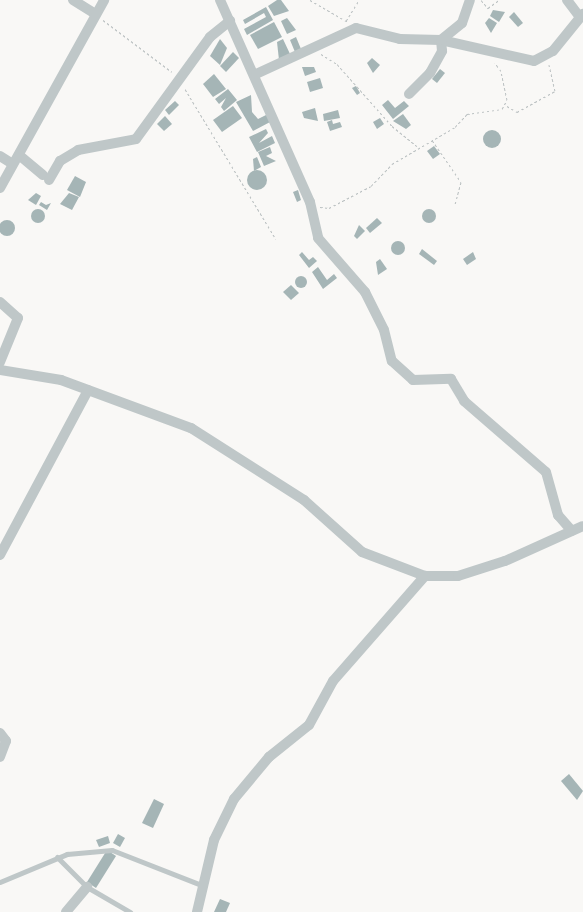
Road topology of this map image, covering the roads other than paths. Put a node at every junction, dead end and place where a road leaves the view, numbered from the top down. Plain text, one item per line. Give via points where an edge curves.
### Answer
1 (73, 0) edge
2 (104, 0) edge
3 (220, 0) edge
4 (470, 0) edge
5 (567, 0) edge
6 (95, 14) junction
7 (582, 15) edge
8 (230, 21) junction
9 (441, 40) junction
10 (256, 74) junction
11 (409, 94) dead end
12 (19, 155) junction
13 (0, 156) edge
14 (13, 164) junction
15 (0, 188) edge
16 (0, 302) edge
17 (0, 362) edge
18 (0, 370) edge
19 (88, 390) junction
20 (583, 526) edge
21 (572, 531) junction
22 (0, 555) edge
23 (425, 576) junction
24 (0, 734) edge
25 (0, 757) edge
26 (57, 857) junction
27 (0, 882) edge
28 (205, 886) junction
29 (87, 887) junction
30 (66, 912) edge
31 (130, 912) edge
32 (196, 912) edge

1 - 6 street
2 - 6 street
3 - 8 street
4 - 9 street via 462,23
5 - 7 street
6 - 12 street
7 - 9 street via 547,56 534,61
8 - 10 street
8 - 12 street via 210,37 136,139 78,150 60,161 46,178
9 - 10 street via 400,39 365,30 346,30 314,50
9 - 11 street via 442,51 430,73
10 - 21 street via 310,202 318,238 365,292 384,330 392,361 413,380 451,379 464,401 546,472 558,515
12 - 14 street
13 - 14 street
14 - 15 street
16 - 17 street via 18,318
18 - 19 street via 28,371
19 - 22 street
19 - 23 street via 191,428 304,500 362,552
20 - 21 street
21 - 23 street via 458,576
23 - 28 street via 333,681 309,725 269,757 234,799 214,840
24 - 25 street via 6,742
26 - 27 lane
26 - 28 lane via 112,850
26 - 29 lane
28 - 32 street
29 - 30 street
29 - 31 lane

